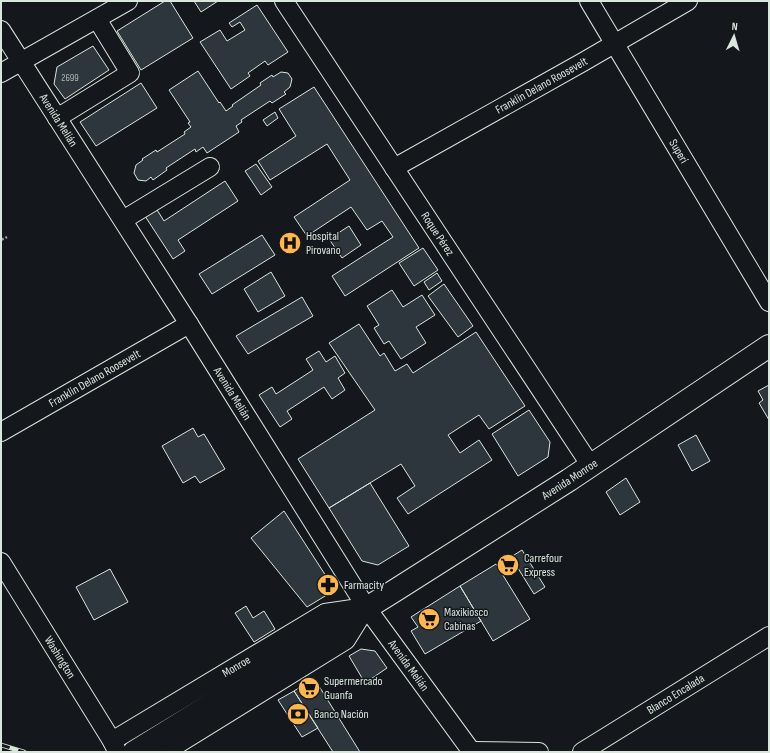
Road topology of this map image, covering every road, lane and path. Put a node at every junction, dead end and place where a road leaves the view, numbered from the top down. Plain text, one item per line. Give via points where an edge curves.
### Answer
1 (128, 1) edge
2 (284, 1) edge
3 (588, 1) edge
4 (688, 1) edge
5 (97, 19) junction
6 (1, 30) edge
7 (614, 45) junction
8 (22, 62) junction
9 (1, 73) edge
10 (57, 118) junction
11 (210, 167) dead end
12 (394, 168) junction
13 (123, 220) junction
14 (7, 237) dead end
15 (1, 240) edge
16 (769, 302) edge
17 (189, 324) junction
18 (769, 346) edge
19 (1, 432) edge
20 (591, 466) junction
21 (1, 562) edge
22 (366, 607) junction
23 (769, 636) edge
24 (115, 746) edge
25 (134, 752) edge
26 (165, 752) edge
27 (472, 752) edge
28 (539, 752) edge
29 (582, 752) edge

1 - 5 street
2 - 12 street, Roque Pérez
3 - 7 street, Superí
4 - 7 street, Franklin Delano Roosevelt
5 - 8 street
5 - 10 street via 130,73
6 - 8 street, Avenida Melián
7 - 12 street, Franklin Delano Roosevelt
7 - 16 street, Superí
8 - 9 street
8 - 10 street, Avenida Melián
10 - 13 street, Avenida Melián
11 - 13 street
12 - 20 street, Roque Pérez
13 - 17 street, Avenida Melián
14 - 15 path
17 - 19 street, Franklin Delano Roosevelt
17 - 22 street, Avenida Melián
18 - 20 main road, Avenida Monroe
20 - 22 main road, Avenida Monroe
21 - 24 street, Washington
22 - 24 street, Monroe via 325,613
22 - 25 main road, Monroe
22 - 26 street via 346,640
22 - 27 street, Avenida Melián
23 - 29 street, Blanco Encalada
27 - 28 street

